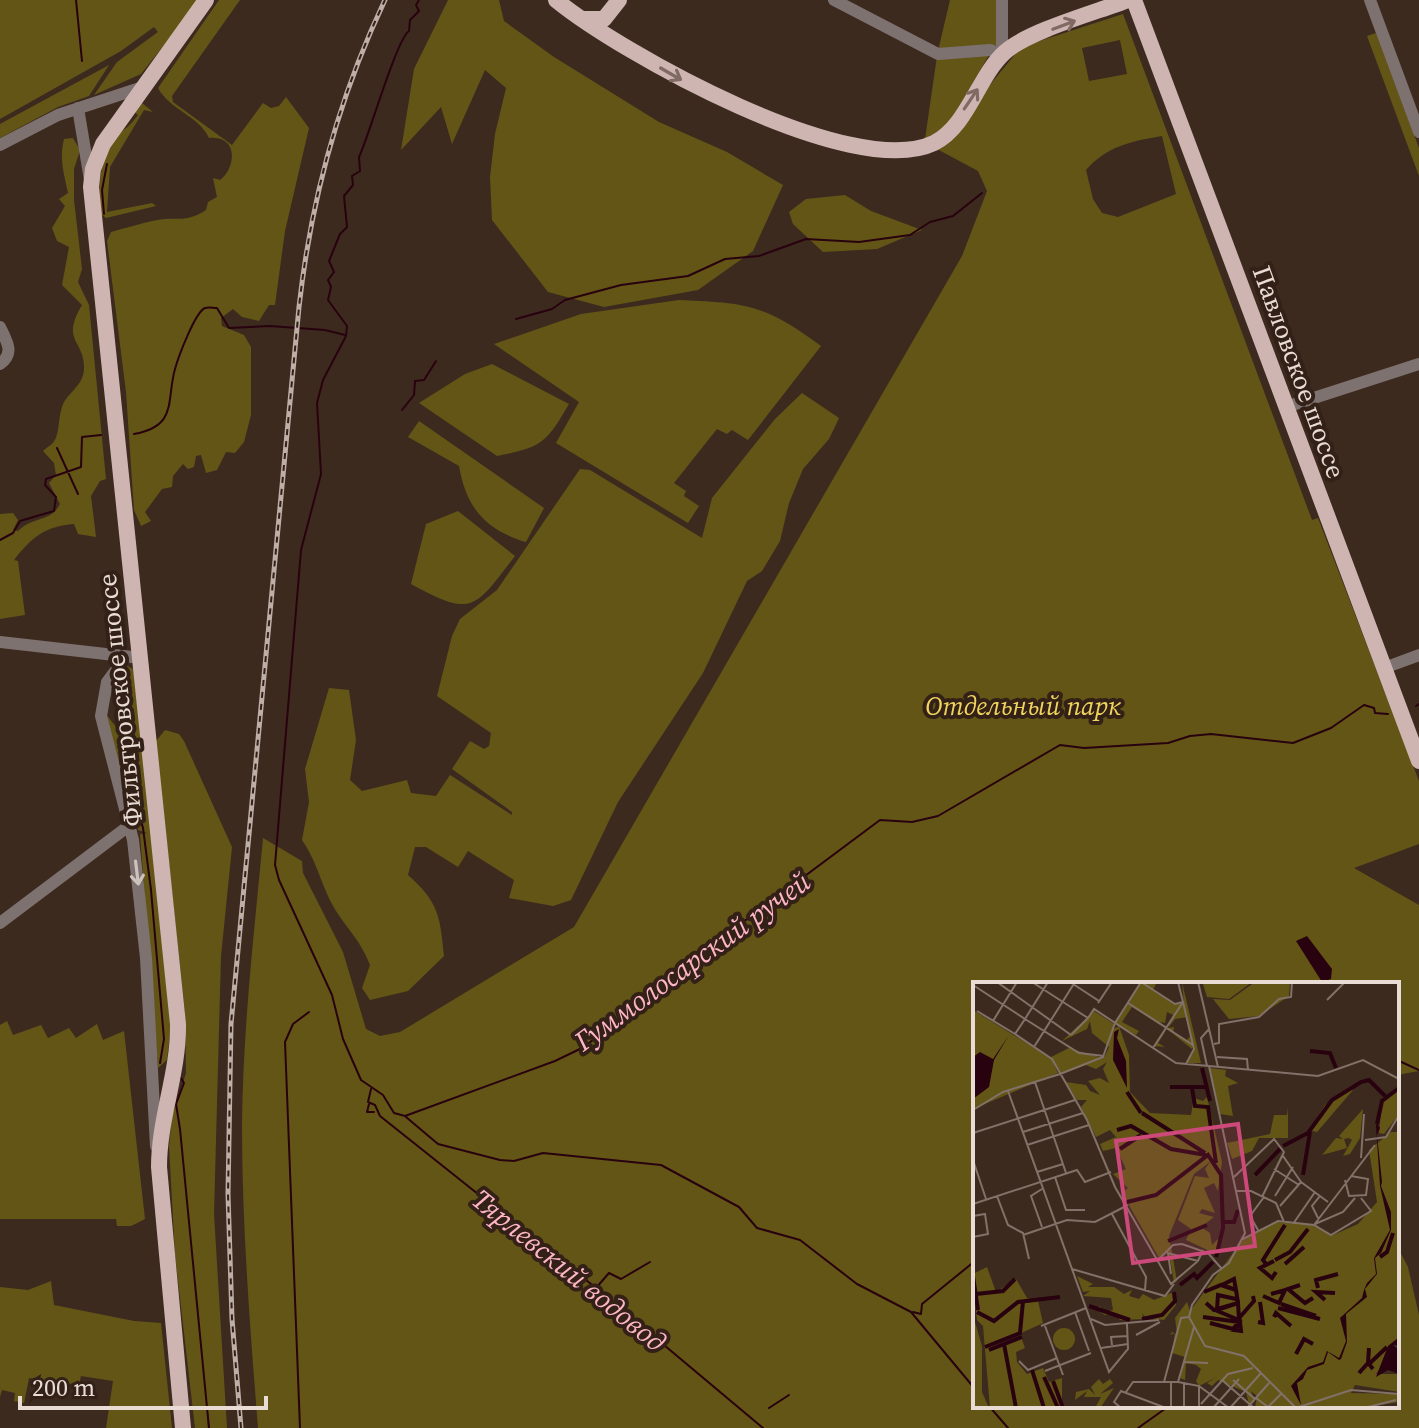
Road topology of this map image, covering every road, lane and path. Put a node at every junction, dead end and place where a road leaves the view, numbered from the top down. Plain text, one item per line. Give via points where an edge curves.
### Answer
1 (206, 0) edge
2 (556, 0) edge
3 (619, 0) edge
4 (834, 0) edge
5 (1002, 0) edge
6 (1131, 0) edge
7 (1370, 0) edge
8 (609, 16) junction
9 (582, 19) junction
10 (604, 35) junction
11 (1002, 54) junction
12 (143, 87) junction
13 (78, 108) junction
14 (1419, 132) edge
15 (0, 145) edge
16 (91, 187) junction
17 (0, 327) edge
18 (0, 364) edge
19 (1419, 364) edge
20 (1286, 407) junction
21 (0, 642) edge
22 (1419, 655) edge
23 (132, 657) junction
24 (1384, 668) junction
25 (1419, 761) edge
26 (130, 825) junction
27 (0, 923) edge
28 (173, 1067) junction
29 (150, 1071) junction
30 (159, 1167) junction
31 (183, 1428) edge

1 - 12 main road, Фильтровское шоссе
2 - 9 main road
3 - 8 main road
4 - 11 street via 938,54
5 - 11 street
11 -> 6 main road via 1021,41
6 - 20 main road, Павловское шоссе
7 - 14 street
8 - 9 main road
8 - 10 main road
9 - 10 main road
10 -> 11 main road via 742,108 829,140 868,147 938,141
12 - 13 street
12 - 16 main road, Фильтровское шоссе via 103,144
13 - 15 street
13 - 16 street
16 - 23 main road, Фильтровское шоссе
17 - 18 street via 8,344 8,357
19 - 20 street
20 - 24 main road, Павловское шоссе
21 - 23 street
22 - 24 street
23 - 26 street via 107,682 101,716
23 - 28 main road, Фильтровское шоссе via 178,1024
24 - 25 main road, Павловское шоссе
26 - 27 street
26 -> 29 street via 146,958
28 - 29 street via 161,1074
28 - 30 main road, Фильтровское шоссе via 160,1125
29 - 30 street
30 - 31 main road, Фильтровское шоссе

